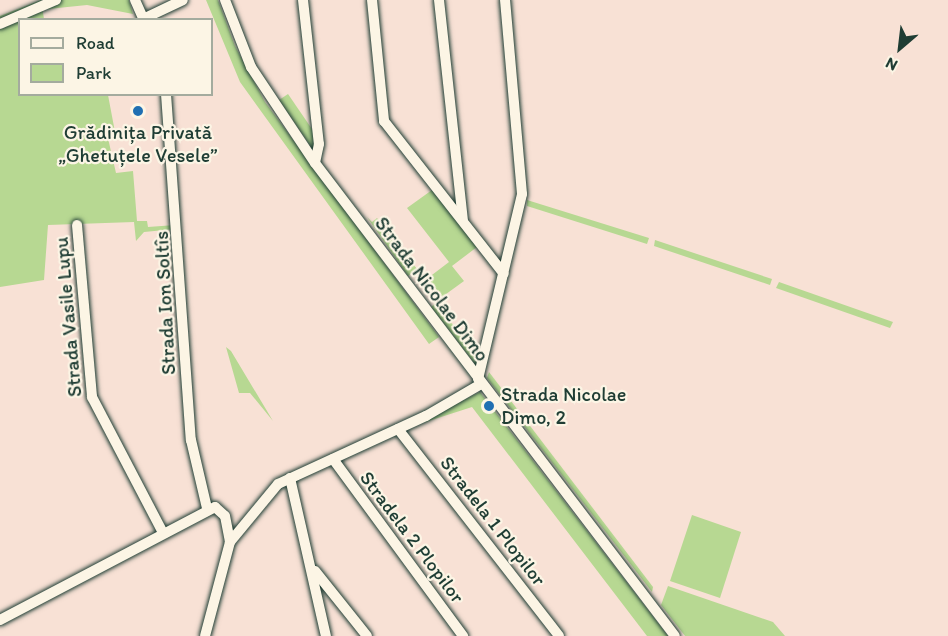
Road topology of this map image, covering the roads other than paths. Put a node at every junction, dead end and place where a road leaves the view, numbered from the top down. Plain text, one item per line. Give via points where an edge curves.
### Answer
1 (56, 0) edge
2 (122, 0) edge
3 (183, 0) edge
4 (225, 0) edge
5 (303, 0) edge
6 (372, 0) edge
7 (439, 0) edge
8 (505, 0) edge
9 (135, 1) edge
10 (44, 2) edge
11 (143, 18) edge
12 (145, 18) edge
13 (0, 24) edge
14 (166, 96) edge
15 (315, 163) junction
16 (463, 222) junction
17 (77, 225) dead end
18 (504, 273) junction
19 (480, 382) junction
20 (398, 429) junction
21 (333, 459) junction
22 (290, 478) junction
23 (209, 507) junction
24 (163, 533) junction
25 (230, 542) junction
26 (314, 569) junction
27 (0, 620) edge
28 (205, 636) edge
29 (326, 636) edge
30 (367, 636) edge
31 (463, 636) edge
32 (559, 636) edge
33 (675, 636) edge

1 - 10 street
2 - 9 street
3 - 12 street
4 - 15 street, Strada Nicolae Dimo via 251,67
5 - 15 street via 320,144
6 - 16 street via 384,121
7 - 16 street
8 - 18 street via 523,184
9 - 11 street
10 - 13 street
14 - 23 street, Strada Ion Soltîs via 190,440
15 - 19 street, Strada Nicolae Dimo
16 - 18 street
17 - 24 street, Strada Vasile Lupu via 92,398
18 - 19 street
19 - 20 street
19 - 33 street, Strada Nicolae Dimo
20 - 21 street
20 - 32 street, Stradela 1 Plopilor
21 - 22 street
21 - 31 street, Stradela 2 Plopilor
22 - 25 street via 270,491
22 - 26 street
23 - 24 street
23 - 25 street via 225,516
24 - 27 street
25 - 28 street
26 - 29 street
26 - 30 street

